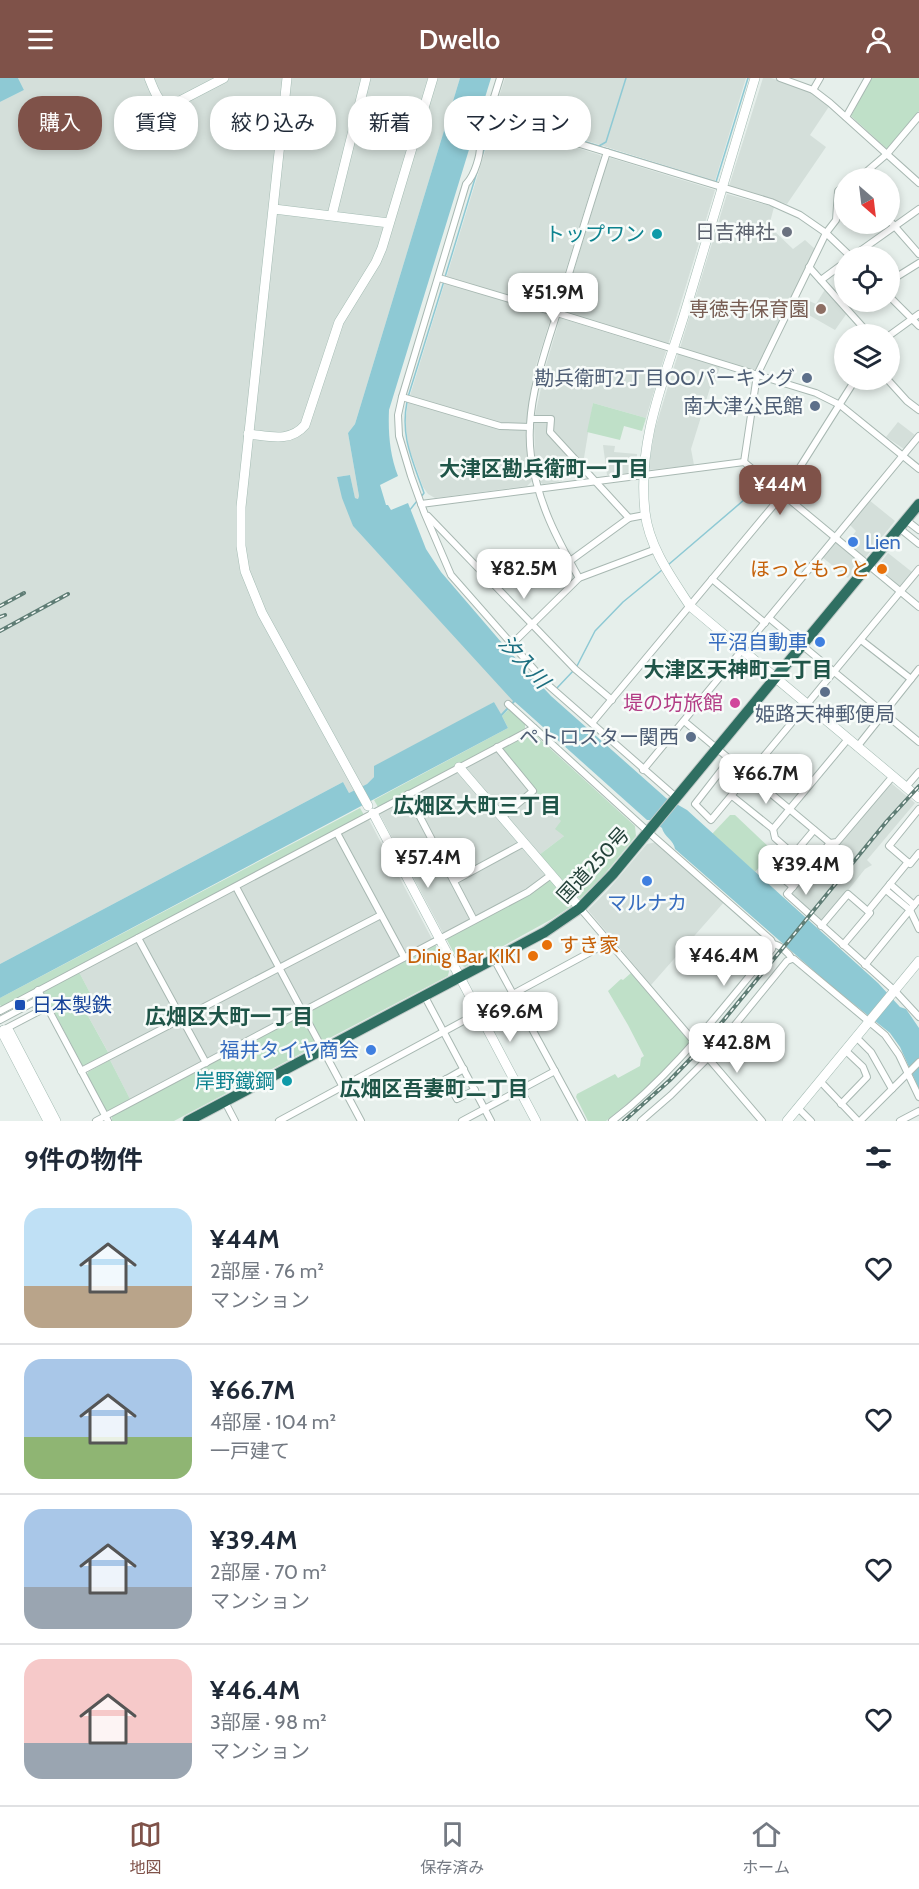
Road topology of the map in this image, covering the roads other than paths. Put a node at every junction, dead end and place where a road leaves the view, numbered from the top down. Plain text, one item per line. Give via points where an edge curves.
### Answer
1 (149, 78) edge
2 (224, 78) edge
3 (287, 78) edge
4 (366, 78) edge
5 (434, 78) edge
6 (500, 78) edge
7 (755, 78) edge
8 (780, 78) edge
9 (820, 78) edge
10 (868, 78) edge
11 (813, 90) junction
12 (494, 96) edge
13 (919, 116) edge
14 (846, 117) junction
15 (591, 147) edge
16 (479, 150) edge
17 (607, 152) junction
18 (888, 154) junction
19 (871, 168) edge
20 (919, 183) edge
21 (722, 188) junction
22 (274, 209) junction
23 (919, 209) edge
24 (332, 215) junction
25 (900, 222) edge
26 (389, 223) junction
27 (834, 223) edge
28 (900, 232) edge
29 (826, 233) junction
30 (884, 234) edge
31 (841, 246) edge
32 (866, 246) edge
33 (919, 254) edge
34 (919, 263) edge
35 (809, 267) junction
36 (834, 270) edge
37 (900, 275) edge
38 (439, 278) junction
39 (821, 280) junction
40 (900, 307) edge
41 (557, 313) junction
42 (919, 314) edge
43 (912, 319) junction
44 (860, 324) edge
45 (919, 326) edge
46 (900, 328) edge
47 (674, 349) junction
48 (758, 375) junction
49 (849, 390) edge
50 (897, 390) edge
51 (402, 397) junction
52 (840, 405) junction
53 (919, 410) edge
54 (532, 418) junction
55 (530, 427) junction
56 (248, 434) junction
57 (919, 436) edge
58 (903, 456) junction
59 (744, 462) junction
60 (919, 469) edge
61 (642, 474) junction
62 (596, 480) junction
63 (537, 488) junction
64 (783, 494) junction
65 (421, 504) junction
66 (919, 504) edge
67 (424, 512) junction
68 (645, 515) junction
69 (629, 518) junction
70 (903, 524) junction
71 (919, 530) edge
72 (835, 537) junction
73 (919, 544) edge
74 (656, 549) junction
75 (570, 561) junction
76 (868, 565) junction
77 (919, 569) edge
78 (579, 578) junction
79 (712, 579) junction
80 (901, 592) junction
81 (690, 606) junction
82 (919, 607) edge
83 (767, 620) junction
84 (531, 625) junction
85 (861, 640) junction
86 (512, 644) junction
87 (802, 646) junction
88 (742, 651) junction
89 (919, 669) edge
90 (834, 672) junction
91 (775, 678) junction
92 (911, 680) junction
93 (612, 699) junction
94 (509, 706) dead end
95 (807, 706) junction
96 (884, 713) junction
97 (684, 721) junction
98 (592, 723) junction
99 (534, 728) junction
100 (848, 739) junction
101 (919, 742) edge
102 (497, 747) junction
103 (857, 747) junction
104 (717, 748) junction
105 (730, 759) junction
106 (459, 767) junction
107 (643, 770) junction
108 (919, 772) edge
109 (749, 775) junction
110 (893, 776) junction
111 (906, 787) junction
112 (408, 794) junction
113 (732, 796) junction
114 (677, 798) junction
115 (919, 798) edge
116 (370, 809) junction
117 (790, 809) junction
118 (919, 809) edge
119 (502, 817) junction
120 (773, 829) junction
121 (814, 830) junction
122 (649, 832) junction
123 (337, 833) junction
124 (524, 843) junction
125 (830, 843) junction
126 (919, 853) edge
127 (793, 855) junction
128 (908, 862) junction
129 (770, 868) dead end
130 (809, 868) junction
131 (551, 875) junction
132 (454, 881) junction
133 (236, 887) junction
134 (793, 887) junction
135 (888, 887) junction
136 (916, 903) edge
137 (580, 908) junction
138 (868, 911) junction
139 (381, 915) junction
140 (474, 920) junction
141 (821, 926) junction
142 (919, 929) edge
143 (138, 938) junction
144 (439, 938) junction
145 (609, 942) junction
146 (773, 944) junction
147 (843, 945) junction
148 (404, 957) junction
149 (494, 959) junction
150 (792, 959) junction
151 (919, 961) edge
152 (866, 965) junction
153 (279, 967) junction
154 (460, 977) junction
155 (38, 990) junction
156 (895, 991) junction
157 (514, 993) junction
158 (424, 995) junction
159 (47, 1007) junction
160 (0, 1011) edge
161 (39, 1011) junction
162 (303, 1012) junction
163 (479, 1013) junction
164 (919, 1017) edge
165 (181, 1018) junction
166 (869, 1021) junction
167 (1, 1026) edge
168 (444, 1032) junction
169 (856, 1037) junction
170 (694, 1042) junction
171 (323, 1050) junction
172 (845, 1050) junction
173 (708, 1058) junction
174 (919, 1062) edge
175 (206, 1063) junction
176 (464, 1069) junction
177 (81, 1071) junction
178 (555, 1071) junction
179 (908, 1073) junction
180 (446, 1079) junction
181 (820, 1081) junction
182 (436, 1084) dead end
183 (343, 1086) junction
184 (892, 1089) junction
185 (475, 1090) junction
186 (520, 1090) junction
187 (919, 1097) edge
188 (225, 1102) junction
189 (841, 1104) junction
190 (798, 1108) junction
191 (485, 1109) junction
192 (919, 1111) edge
193 (106, 1119) edge
194 (48, 1121) edge
195 (56, 1121) edge
196 (96, 1121) edge
197 (188, 1121) edge
198 (235, 1121) edge
199 (279, 1121) edge
200 (361, 1121) edge
201 (462, 1121) edge
202 (491, 1121) edge
203 (536, 1121) edge
204 (582, 1121) edge
205 (612, 1121) edge
206 (641, 1121) edge
207 (762, 1121) edge
208 (787, 1121) edge
209 (811, 1121) edge
210 (859, 1121) edge
211 (900, 1121) edge

1 - 2 street via 167,106
3 - 22 street
4 - 24 street
5 - 26 street
6 - 12 street
7 - 21 street
8 - 11 street
9 - 11 street
10 - 14 street
11 - 14 street
13 - 18 street
14 - 18 street
15 - 17 street
16 - 38 street
17 - 21 street
17 - 41 street
18 - 19 street
18 - 20 street
21 - 29 street via 790,210
21 - 47 street
22 - 24 street
22 - 56 street
23 - 25 street
24 - 26 street
26 - 56 street via 376,262 339,322 305,425 285,437
27 - 29 street
28 - 33 street
29 - 31 street
29 - 35 street
30 - 32 street
34 - 37 street
35 - 39 street
35 - 48 street
36 - 39 street
38 - 41 street
38 - 51 street
39 - 44 street
40 - 43 street
41 - 47 street
41 - 54 street via 538,374
42 - 43 street
43 - 45 street
43 - 46 street
47 - 48 street
47 - 61 street via 657,398
48 - 52 street via 816,393
48 - 59 street
49 - 52 street
50 - 53 street
51 - 55 street via 500,426
51 - 65 street via 399,436
52 - 58 street
52 - 64 street
54 - 55 street
54 - 62 street via 551,419 550,432
55 - 63 street
56 - 116 street via 241,507 245,571 261,613
57 - 58 street
58 - 60 street
58 - 72 street
59 - 61 street
59 - 64 street
61 - 62 street
61 - 68 street
62 - 63 street
62 - 69 street
63 - 65 street
63 - 75 street via 553,532
64 - 72 street
64 - 79 street
65 - 67 street
66 - 70 highway, 国道250号
67 - 84 street
67 - 86 street via 451,574
68 - 69 street
68 - 74 street
69 - 75 street
70 - 71 street
70 - 73 street
70 - 76 highway, 国道250号
72 - 76 street
72 - 83 street
74 - 78 street
74 - 81 street
75 - 78 street
76 - 80 street
76 - 87 highway, 国道250号
77 - 80 street
78 - 84 street
79 - 81 street
79 - 83 street
80 - 82 street
80 - 85 street
81 - 88 street
81 - 93 street
83 - 87 street
83 - 88 street
84 - 86 street
84 - 93 street
85 - 90 street
85 - 92 street
86 - 98 street via 548,684
87 - 90 street
87 - 91 highway, 国道250号
88 - 91 street
88 - 97 street
89 - 92 street
90 - 95 street
90 - 96 street
91 - 95 street
91 - 104 highway, 国道250号
92 - 96 street
93 - 98 street
94 - 99 street
95 - 100 street
95 - 109 street
96 - 101 street
96 - 103 street
97 - 104 street
97 - 107 street
98 - 107 street
99 - 102 street
99 - 122 street
100 - 103 street
100 - 117 street
102 - 106 street
102 - 119 street via 534,791
103 - 110 street
104 - 105 street
104 - 114 highway, 国道250号
105 - 109 street
105 - 113 street via 694,804 711,820
106 - 112 street
106 - 119 street
107 - 114 street
108 - 111 street
109 - 113 street
109 - 117 street
110 - 111 street
110 - 125 street via 837,842
111 - 115 street
112 - 116 street
112 - 132 street
113 - 120 street
114 - 122 highway, 国道250号
116 - 123 street
116 - 144 street
117 - 120 street
117 - 121 street
118 - 128 street via 889,846
119 - 124 street
120 - 127 street via 775,838
121 - 125 street
121 - 127 street
122 - 137 highway, 国道250号
122 - 146 street
123 - 133 street
123 - 139 street
124 - 131 street
124 - 132 street
125 - 130 street
126 - 128 street
127 - 130 street
128 - 135 street
129 - 134 street
130 - 134 street
131 - 137 street
131 - 140 street via 528,892
132 - 140 street
133 - 143 street
133 - 153 street
134 - 141 street via 787,894
135 - 136 street
135 - 138 street
136 - 142 street
136 - 152 street
137 - 145 street
137 - 149 highway, 国道250号 via 546,932
138 - 141 street via 848,894
138 - 147 street
139 - 148 street
139 - 153 street
140 - 144 street
141 - 147 street
143 - 155 street
143 - 165 street
144 - 148 street
144 - 154 street
145 - 157 street
145 - 170 street
146 - 150 street
146 - 170 street
147 - 152 street
148 - 162 street
149 - 154 highway, 国道250号
149 - 157 street
150 - 166 street
150 - 173 street
151 - 156 street
152 - 156 street
153 - 162 street
153 - 165 street
154 - 158 highway, 国道250号
154 - 163 street
155 - 159 street
155 - 160 street
156 - 164 street
156 - 166 street
157 - 163 street
157 - 178 street
158 - 168 street
158 - 171 highway, 国道250号
159 - 161 street
159 - 177 street
161 - 167 street
161 - 167 street via 34,1002
162 - 171 street
162 - 175 street
163 - 168 street
163 - 186 street
165 - 175 street
165 - 177 street
166 - 169 street
166 - 179 street via 885,1035
167 - 194 street
167 - 195 street via 9,1031
168 - 176 street
168 - 183 street
169 - 172 street
169 - 184 street via 871,1052
170 - 173 street
170 - 205 street
171 - 183 street
171 - 188 highway, 国道250号
172 - 181 street
172 - 189 street via 863,1067 867,1077
173 - 206 street
173 - 207 street
174 - 179 street
175 - 193 street
176 - 180 street
176 - 185 street
177 - 193 street
178 - 186 street
178 - 204 street
179 - 184 street
179 - 187 street
180 - 182 street
180 - 185 street via 457,1099
181 - 189 street
181 - 190 street
183 - 199 street
183 - 200 street
184 - 210 street
185 - 191 street
186 - 191 street
186 - 203 street
188 - 197 highway, 国道250号
188 - 198 street
189 - 210 street
190 - 208 street
190 - 209 street
191 - 201 street
191 - 202 street
192 - 211 street
193 - 196 street

